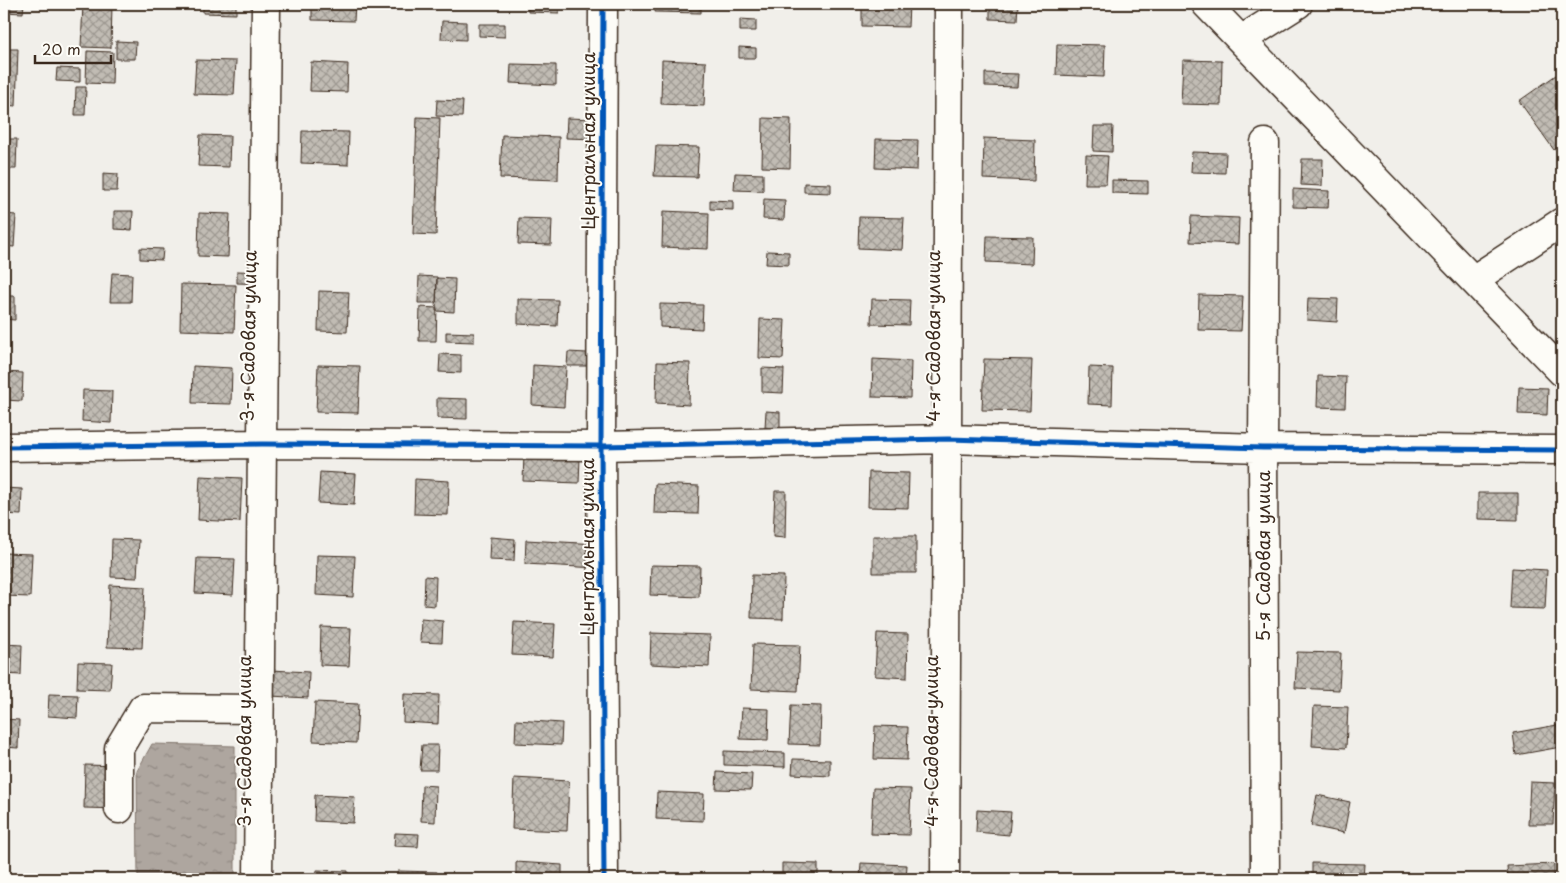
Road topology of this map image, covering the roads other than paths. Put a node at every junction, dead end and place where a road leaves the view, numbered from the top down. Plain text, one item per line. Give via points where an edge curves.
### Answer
1 (266, 4) edge
2 (603, 4) edge
3 (949, 4) edge
4 (1206, 4) edge
5 (1298, 4) edge
6 (1241, 40) junction
7 (1265, 143) dead end
8 (1562, 222) edge
9 (1473, 280) junction
10 (1562, 372) edge
11 (948, 439) junction
12 (262, 444) junction
13 (601, 446) junction
14 (4, 447) edge
15 (1263, 448) junction
16 (1562, 450) edge
17 (259, 709) junction
18 (119, 809) dead end
19 (258, 879) edge
20 (604, 879) edge
21 (946, 879) edge
22 (1265, 879) edge

1 - 12 street, 3-я Садовая улица
2 - 13 street, Центральная улица
3 - 11 street, 4-я Садовая улица
4 - 6 street
5 - 6 street
6 - 9 street
7 - 15 street, 5-я Садовая улица
8 - 9 street
9 - 10 street
11 - 13 street
11 - 15 street
11 - 21 street, 4-я Садовая улица
12 - 13 street
12 - 14 street
12 - 17 street, 3-я Садовая улица
13 - 20 street, Центральная улица
15 - 16 street
15 - 22 street, 5-я Садовая улица
17 - 18 street via 143,708 119,748
17 - 19 street, 3-я Садовая улица

